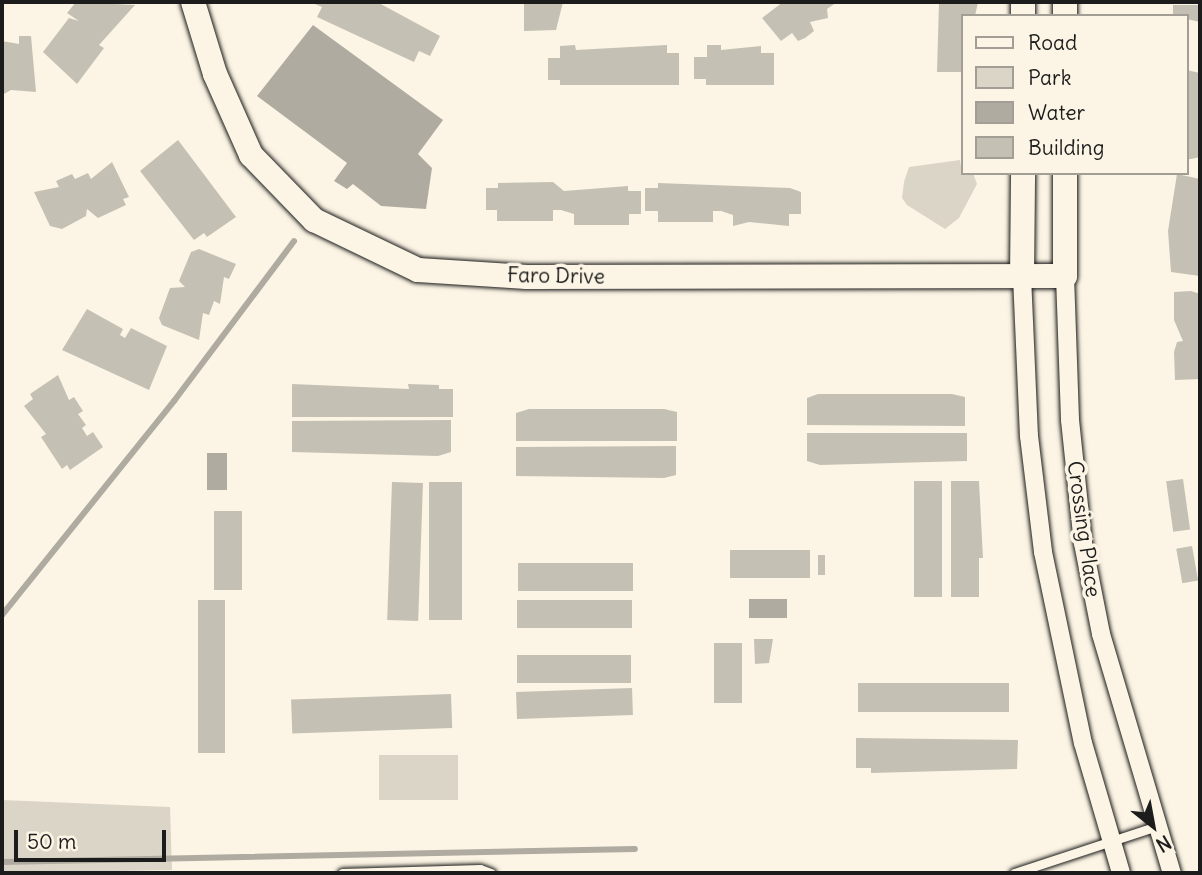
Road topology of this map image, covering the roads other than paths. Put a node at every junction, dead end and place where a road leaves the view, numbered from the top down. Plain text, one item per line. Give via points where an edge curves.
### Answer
1 (193, 2) edge
2 (1023, 175) edge
3 (1065, 175) edge
4 (1022, 276) junction
5 (1065, 276) junction
6 (1157, 826) junction
7 (1114, 842) junction
8 (342, 873) edge
9 (491, 873) edge
10 (1014, 873) edge
11 (1121, 873) edge
12 (1172, 873) edge

1 - 4 street, Faro Drive via 215,74 251,155 314,220 418,270 527,278
2 - 4 street, Crossing Place
3 - 5 street, Crossing Place
4 - 5 street, Faro Drive
4 - 7 street, Crossing Place via 1029,436 1042,552 1083,743
5 - 6 street, Crossing Place via 1070,420 1083,543 1101,634
6 - 7 lane
6 - 12 street, Crossing Place
7 - 10 lane
7 - 11 street, Crossing Place
8 - 9 lane

